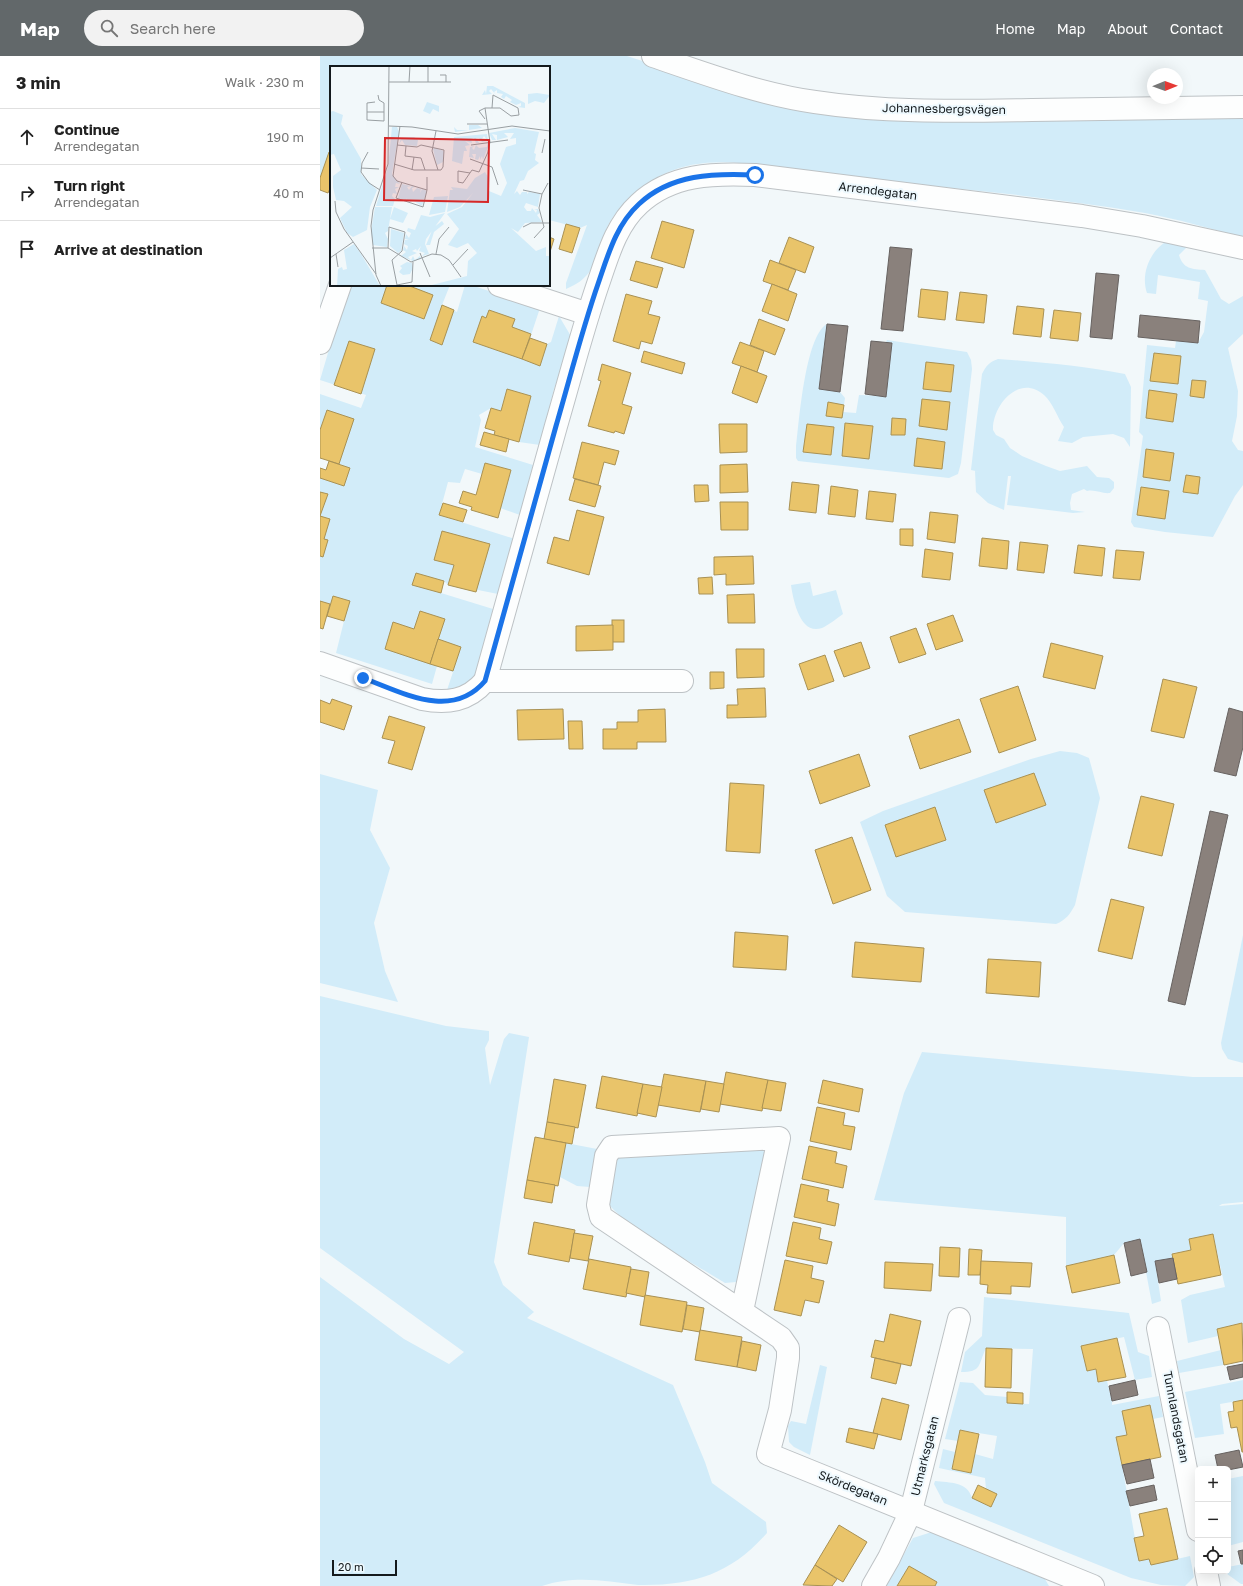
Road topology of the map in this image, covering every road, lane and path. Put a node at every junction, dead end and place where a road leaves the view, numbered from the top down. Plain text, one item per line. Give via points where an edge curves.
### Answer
1 (653, 56) edge
2 (1243, 107) edge
3 (1243, 248) edge
4 (340, 286) edge
5 (502, 286) edge
6 (588, 314) junction
7 (320, 343) edge
8 (320, 663) edge
9 (485, 681) junction
10 (682, 681) dead end
11 (742, 1311) junction
12 (959, 1319) dead end
13 (1158, 1328) dead end
14 (911, 1511) junction
15 (1195, 1515) edge
16 (1207, 1574) edge
17 (873, 1586) edge
18 (1094, 1586) edge
19 (1209, 1586) edge

1 - 2 street, Johannesbergsvägen via 773,94 853,106 978,111
3 - 6 street, Arrendegatan via 1082,216 763,176 720,173 674,182 655,191 623,221 612,243
4 - 7 street
5 - 6 street
6 - 9 street, Arrendegatan
8 - 9 street via 422,699 438,702 466,697
9 - 10 street
11 - 11 street via 601,1217 598,1205 606,1156 612,1147 778,1138
11 - 14 street, Skördegatan via 781,1338 788,1348 780,1410 768,1454
12 - 14 street, Utmarksgatan
13 - 15 street, Tunnlandsgatan
14 - 17 street, Utmarksgatan
14 - 18 street, Skördegatan
16 - 19 street

